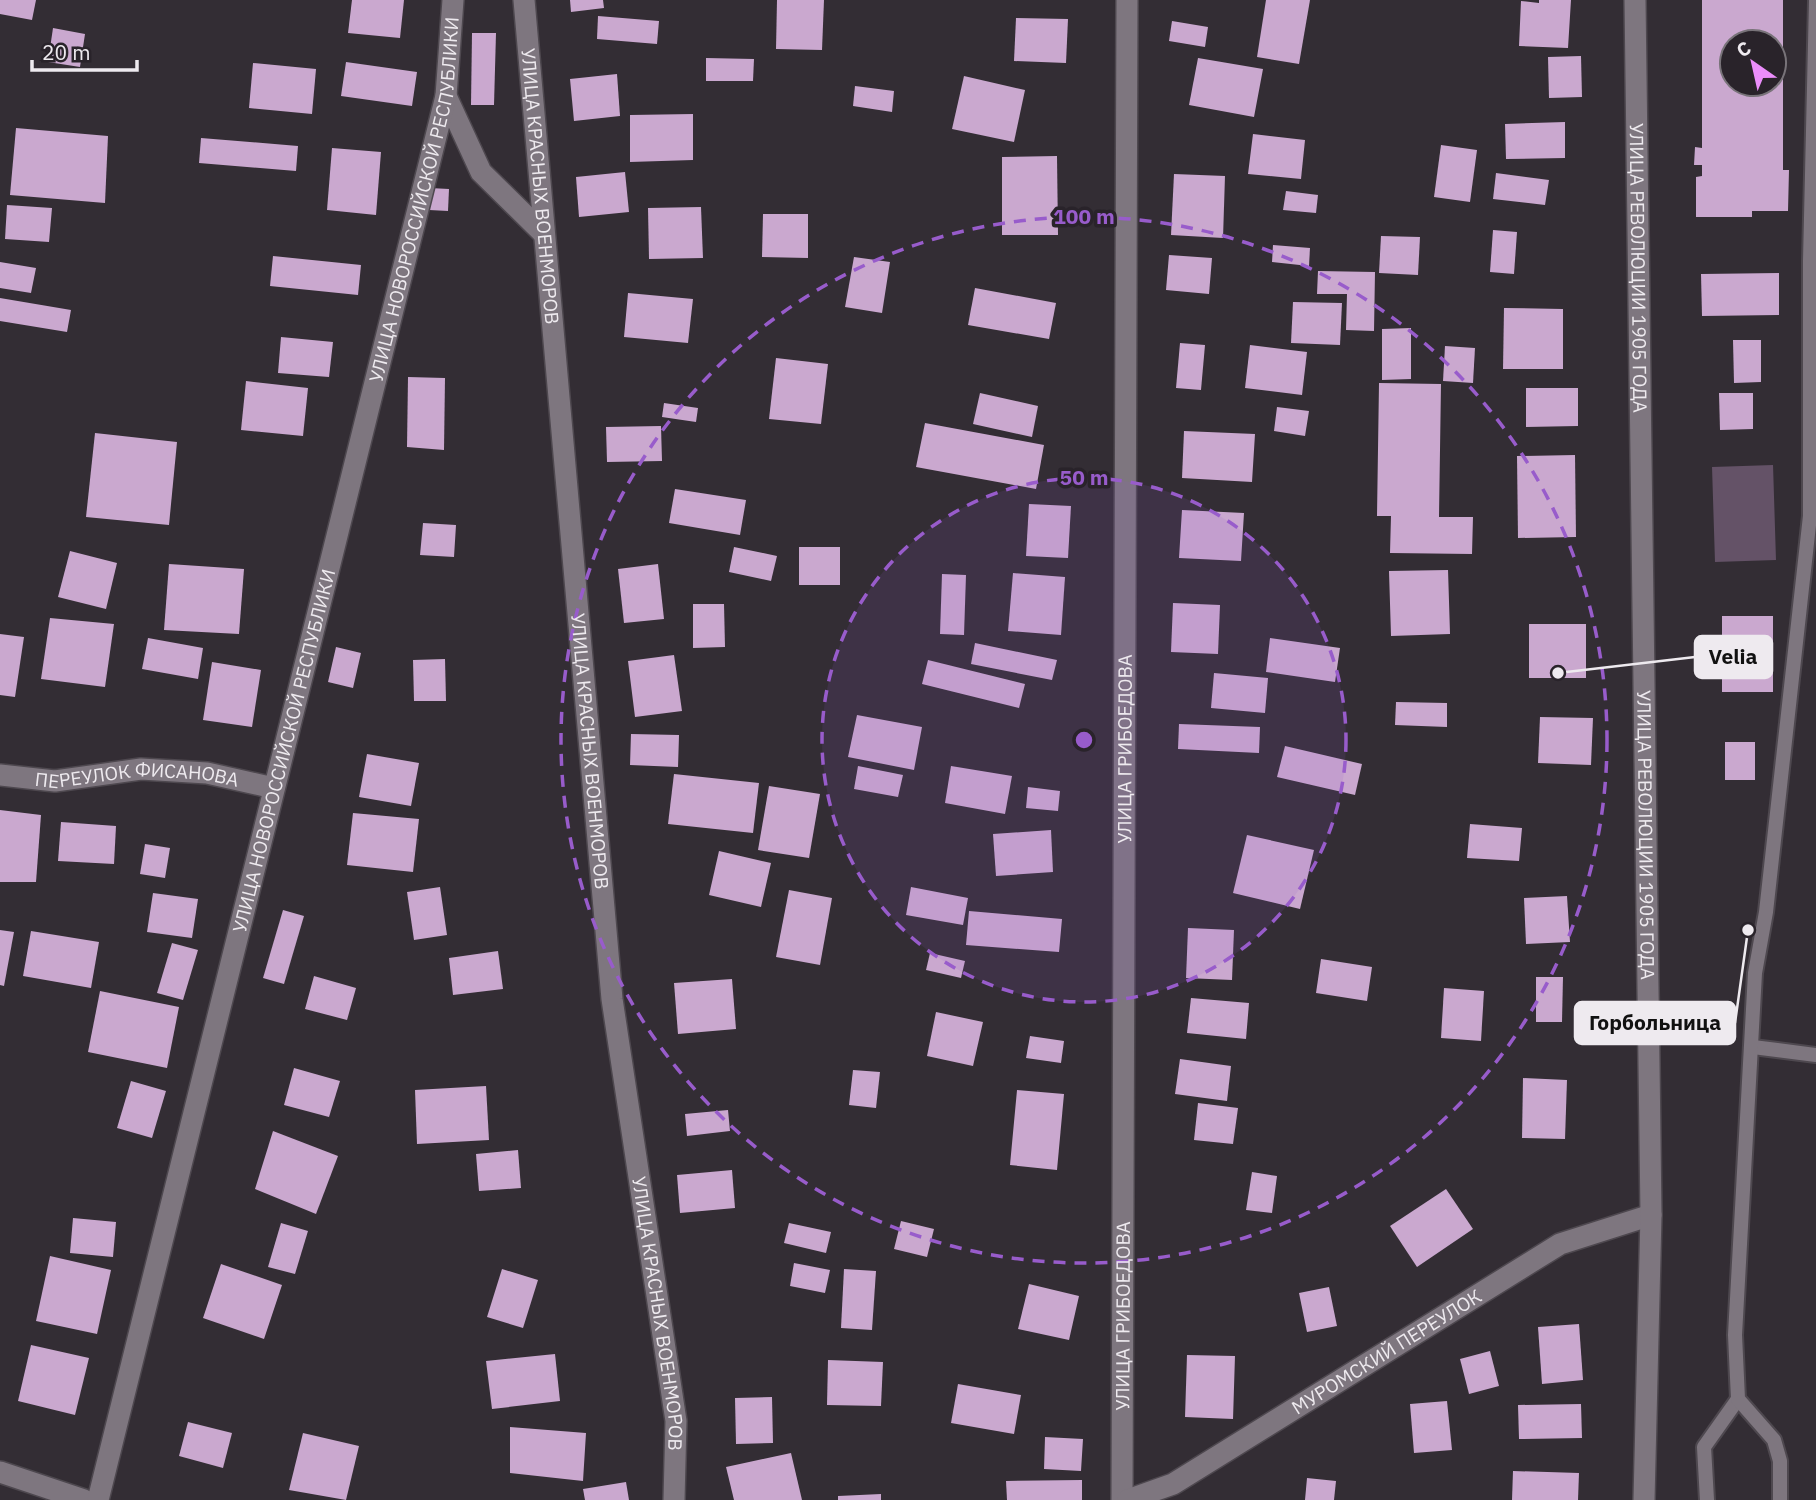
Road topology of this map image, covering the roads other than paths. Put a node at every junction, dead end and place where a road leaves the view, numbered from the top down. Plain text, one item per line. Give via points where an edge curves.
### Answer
1 (453, 0) edge
2 (524, 0) edge
3 (1128, 0) edge
4 (1634, 0) edge
5 (1816, 1) edge
6 (446, 96) junction
7 (544, 233) junction
8 (1813, 261) edge
9 (1813, 517) edge
10 (0, 775) edge
11 (274, 788) junction
12 (1752, 1047) junction
13 (1816, 1055) edge
14 (1651, 1215) junction
15 (1738, 1399) junction
16 (0, 1472) edge
17 (84, 1500) edge
18 (98, 1500) edge
19 (674, 1500) edge
20 (1122, 1500) edge
21 (1128, 1500) edge
22 (1644, 1500) edge
23 (1707, 1500) edge
24 (1780, 1500) edge

1 - 6 street, УЛИЦА НОВОРОССИЙСКОЙ РЕСПУБЛИКИ
2 - 7 street, УЛИЦА КРАСНЫХ ВОЕНМОРОВ
3 - 20 street, УЛИЦА ГРИБОЕДОВА
4 - 14 street, УЛИЦА РЕВОЛЮЦИИ 1905 ГОДА
5 - 8 lane
6 - 7 street via 481,172
6 - 11 street, УЛИЦА НОВОРОССИЙСКОЙ РЕСПУБЛИКИ
7 - 19 street, УЛИЦА КРАСНЫХ ВОЕНМОРОВ via 612,999 676,1420
8 - 9 lane
9 - 12 lane via 1755,973
10 - 11 street, ПЕРЕУЛОК ФИСАНОВА via 55,782 154,770 207,773
11 - 18 street, УЛИЦА НОВОРОССИЙСКОЙ РЕСПУБЛИКИ
12 - 13 lane
12 - 15 lane via 1736,1321
14 - 21 street, МУРОМСКИЙ ПЕРЕУЛОК via 1560,1244 1173,1484
14 - 22 street, УЛИЦА РЕВОЛЮЦИИ 1905 ГОДА
15 - 23 lane via 1704,1447
15 - 24 lane via 1774,1440 1780,1461
16 - 17 street

